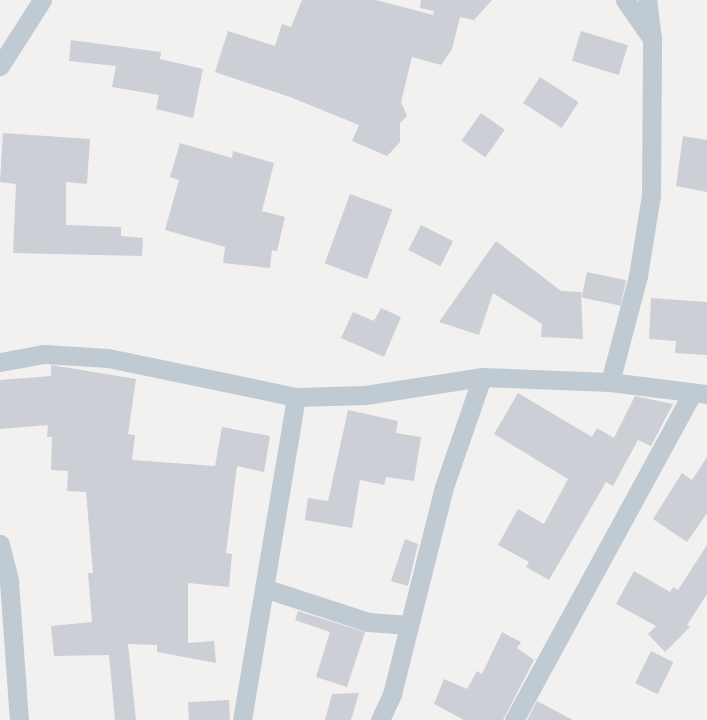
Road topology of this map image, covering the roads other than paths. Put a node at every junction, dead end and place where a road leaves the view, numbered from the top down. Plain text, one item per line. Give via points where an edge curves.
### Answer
1 (42, 0) edge
2 (625, 0) edge
3 (648, 0) edge
4 (652, 39) junction
5 (0, 66) edge
6 (0, 362) edge
7 (482, 377) junction
8 (610, 382) junction
9 (700, 394) edge
10 (296, 397) junction
11 (0, 544) edge
12 (264, 588) junction
13 (407, 625) junction
14 (19, 720) edge
15 (242, 720) edge
16 (380, 720) edge
17 (514, 720) edge

1 - 5 street
2 - 4 street
3 - 4 street
4 - 8 street via 651,195 638,276
6 - 10 street via 44,354 108,358
7 - 8 street
7 - 10 street via 365,395
7 - 13 street via 444,488
8 - 9 street
9 - 17 street
10 - 12 street
11 - 14 street via 9,581
12 - 13 street via 368,622
12 - 15 street
13 - 16 street via 392,694

